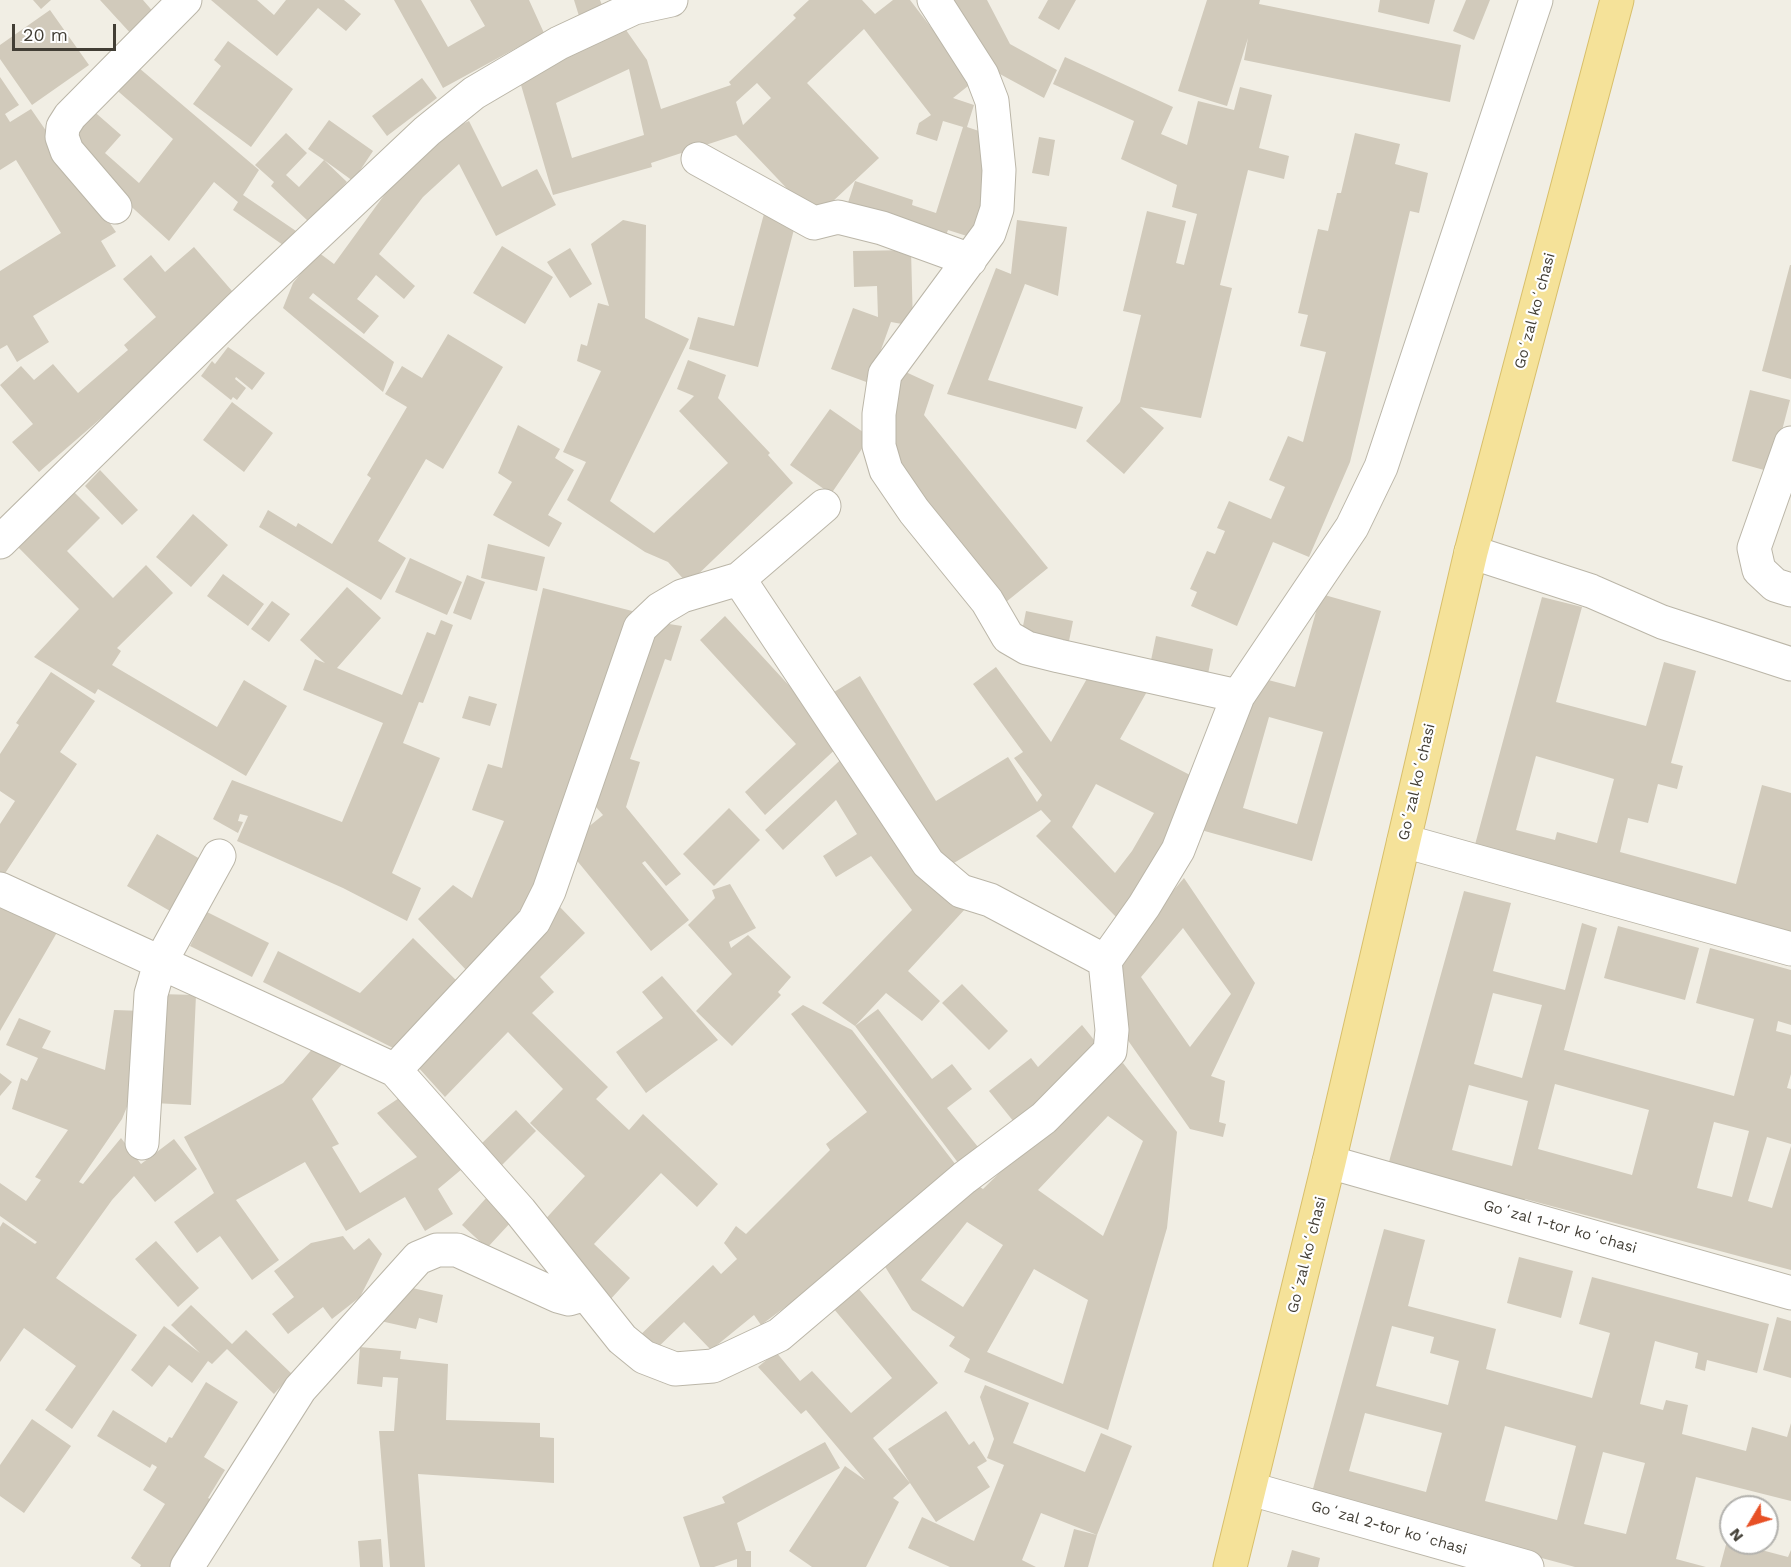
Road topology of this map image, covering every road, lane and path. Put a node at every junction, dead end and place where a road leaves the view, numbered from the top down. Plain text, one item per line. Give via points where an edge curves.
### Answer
1 (671, 0) edge
2 (934, 0) edge
3 (1536, 0) edge
4 (1617, 0) edge
5 (169, 5) edge
6 (698, 159) dead end
7 (115, 207) dead end
8 (970, 260) junction
9 (1791, 443) edge
10 (824, 506) dead end
11 (0, 542) edge
12 (1471, 552) junction
13 (739, 579) junction
14 (1791, 590) edge
15 (1791, 664) edge
16 (1238, 696) junction
17 (1404, 841) junction
18 (219, 856) dead end
19 (0, 890) edge
20 (1791, 949) edge
21 (1105, 961) junction
22 (160, 963) junction
23 (395, 1070) junction
24 (142, 1143) dead end
25 (1329, 1162) junction
26 (1791, 1293) edge
27 (586, 1294) junction
28 (1251, 1489) junction
29 (187, 1567) edge
30 (1230, 1567) edge
31 (1527, 1567) edge

1 - 11 street via 634,8 559,43 474,93 427,131 239,308
2 - 8 street via 982,75 992,101 999,170 997,209 989,233
3 - 16 street via 1381,467 1352,527
4 - 12 main road, Goʻzal koʻchasi
5 - 7 street via 63,127 67,151
6 - 8 street via 814,223 838,217 882,228
8 - 16 street via 885,374 879,446 886,470 987,601 1008,637 1027,648 1059,657
9 - 14 street via 1754,548 1759,570 1775,585
10 - 13 street
12 - 15 street
12 - 17 main road, Goʻzal koʻchasi
13 - 21 street via 928,863 961,891 990,900
13 - 23 street via 682,596 640,628 549,891 534,921
16 - 21 street via 1178,850
17 - 20 street
17 - 25 main road, Goʻzal koʻchasi
18 - 22 street
19 - 22 street
21 - 27 street via 1112,1030 1110,1051 1099,1064 1044,1118 964,1178 779,1335 713,1366 675,1369 644,1357 622,1339
22 - 23 street
22 - 24 street via 151,994
23 - 27 street via 520,1211
25 - 26 street, Goʻzal 1-tor koʻchasi
25 - 28 main road, Goʻzal koʻchasi
27 - 29 street via 569,1299 558,1296 457,1250 437,1250 418,1258 300,1389
28 - 30 main road, Goʻzal koʻchasi
28 - 31 street, Goʻzal 2-tor koʻchasi

